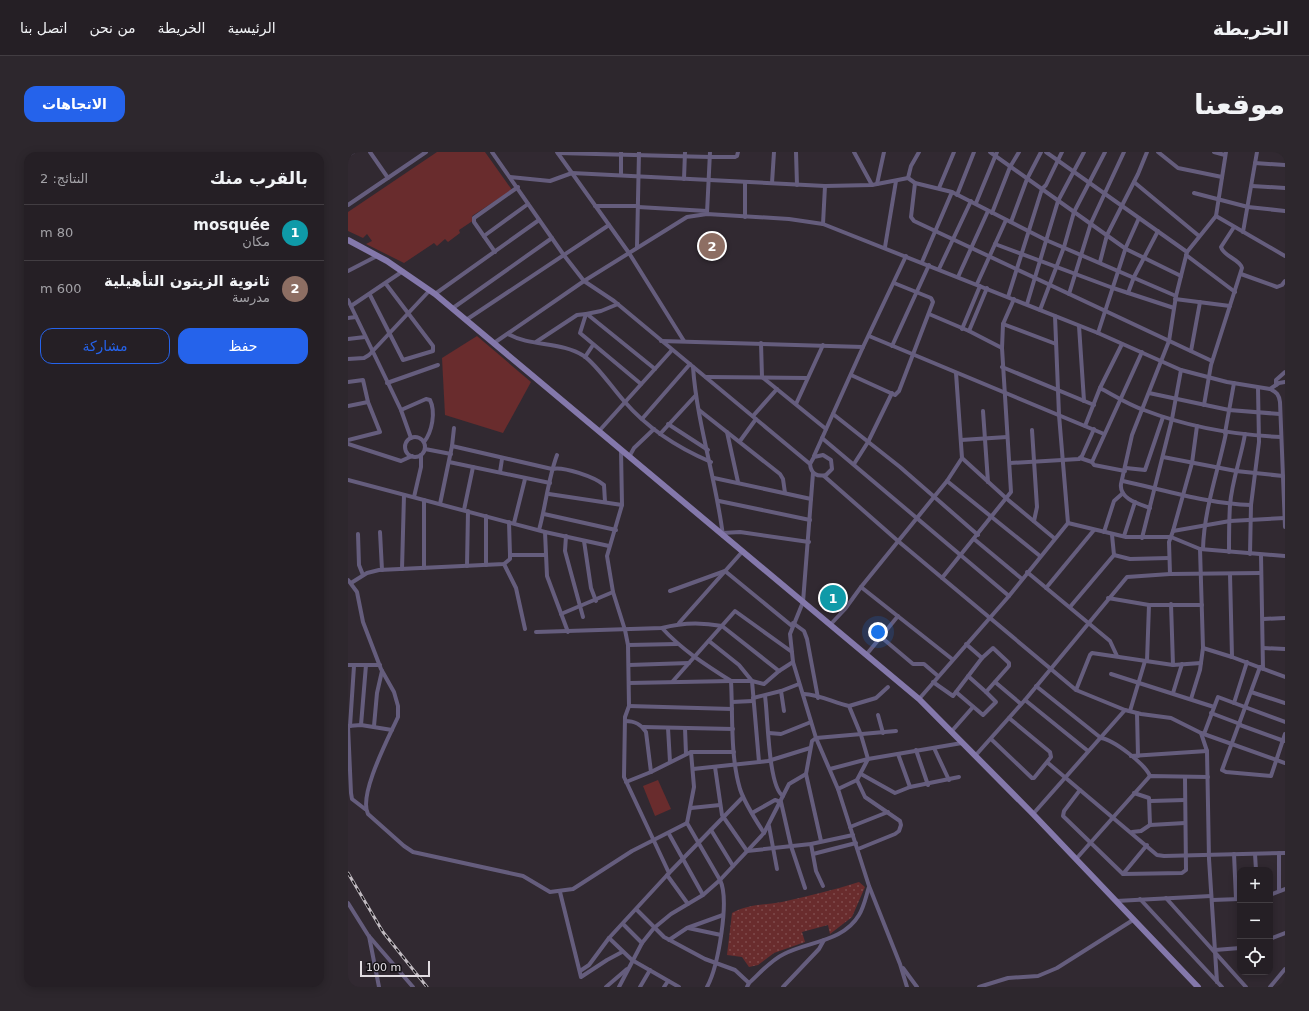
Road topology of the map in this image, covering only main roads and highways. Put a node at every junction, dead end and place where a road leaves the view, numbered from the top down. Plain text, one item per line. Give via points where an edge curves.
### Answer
1 (348, 240) edge
2 (1198, 987) edge

1 - 2 main road via 403,271 436,294 919,700 1033,814

